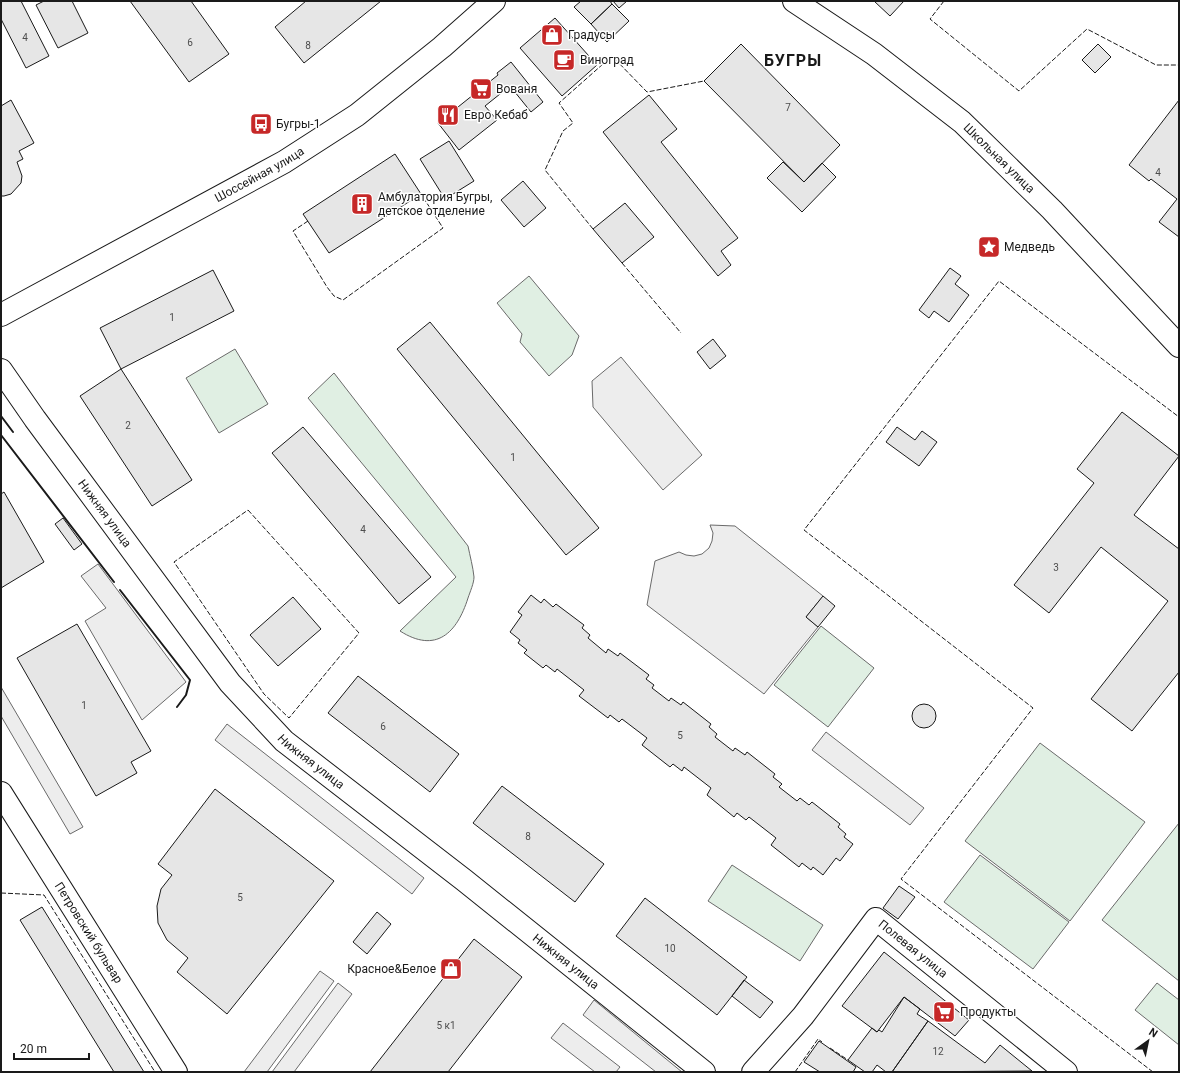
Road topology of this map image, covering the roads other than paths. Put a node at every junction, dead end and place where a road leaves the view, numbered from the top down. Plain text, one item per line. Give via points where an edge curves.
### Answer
1 (494, 1) edge
2 (794, 1) edge
3 (1, 315) edge
4 (1179, 346) edge
5 (1, 370) edge
6 (1, 793) edge
7 (176, 1072) edge
8 (704, 1072) edge
9 (753, 1072) edge
10 (1066, 1072) edge

1 - 3 street, Шоссейная улица via 442,47 357,115 284,162
2 - 4 street, Школьная улица via 874,54 962,122 1052,210
5 - 8 street, Нижняя улица via 230,683 284,741 464,880
6 - 7 street, Петровский бульвар
9 - 10 street, Полевая улица via 803,1016 876,919

